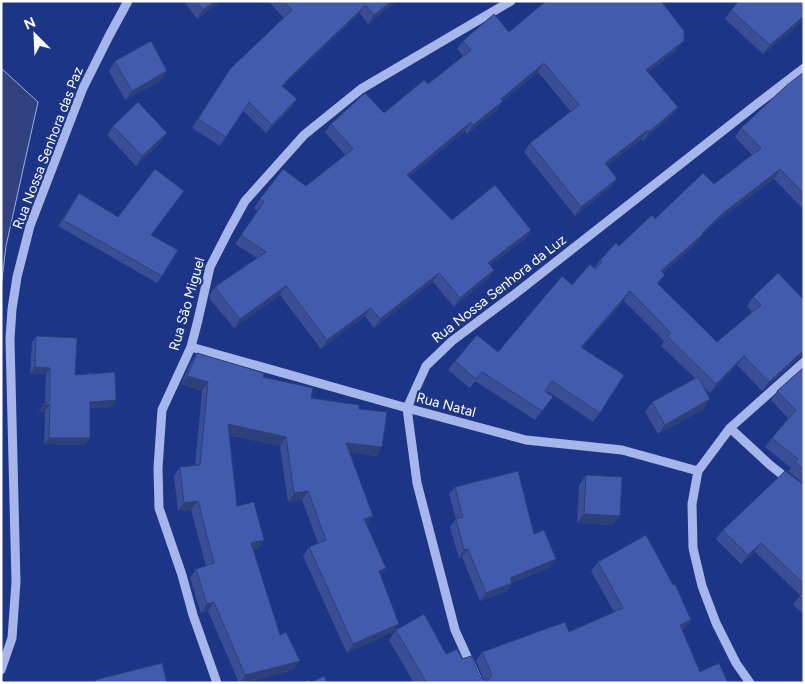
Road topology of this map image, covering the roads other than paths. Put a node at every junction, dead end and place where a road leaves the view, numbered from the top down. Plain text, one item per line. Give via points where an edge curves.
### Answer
1 (128, 1) edge
2 (511, 1) edge
3 (804, 68) edge
4 (191, 347) junction
5 (804, 362) edge
6 (407, 408) junction
7 (730, 428) junction
8 (698, 471) junction
9 (804, 492) edge
10 (1, 670) edge
11 (217, 683) edge
12 (479, 683) edge
13 (750, 683) edge

1 - 10 street, Rua Nossa Senhora das Paz via 83,88 30,226 17,277 10,339 16,582 12,638
2 - 4 street, Rua São Miguel via 361,89 304,135 245,201 229,230 210,268
3 - 6 street, Rua Nossa Senhora da Luz via 452,341 426,366
4 - 6 street, Rua Natal
4 - 11 street, Rua São Miguel via 162,410 158,508
5 - 7 street
6 - 8 street, Rua Natal via 526,440 622,450
6 - 12 street via 417,483 433,546 455,630
7 - 8 street
7 - 9 street
8 - 13 street via 692,504 693,548 702,586 716,623

